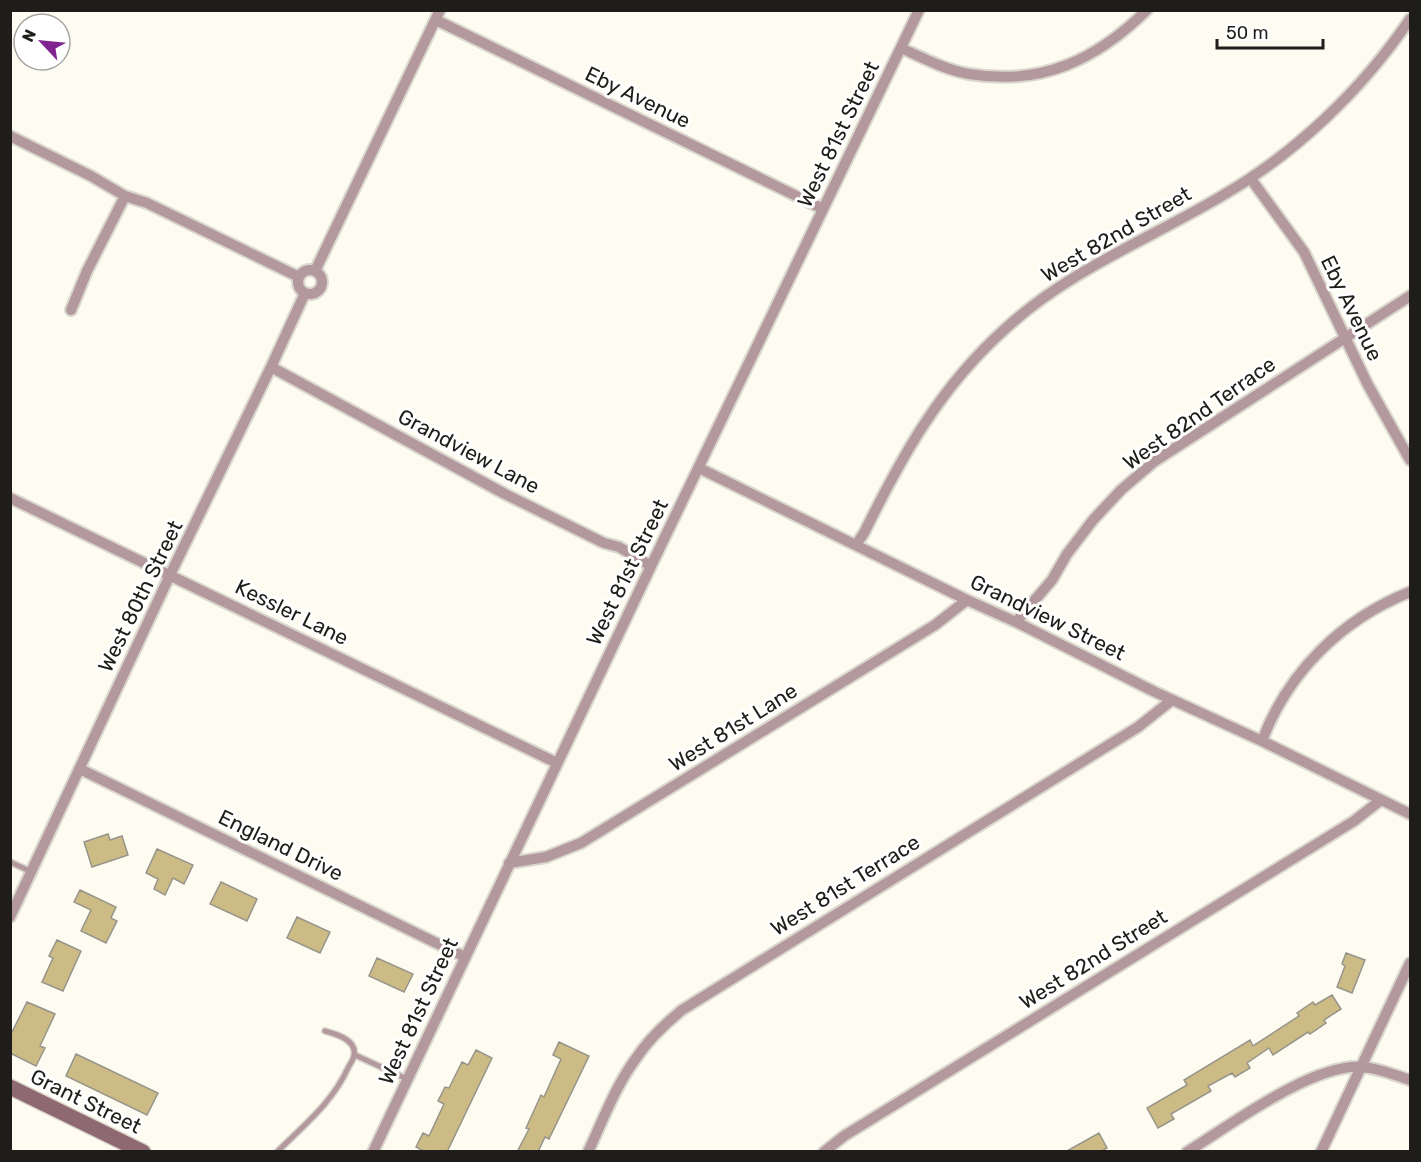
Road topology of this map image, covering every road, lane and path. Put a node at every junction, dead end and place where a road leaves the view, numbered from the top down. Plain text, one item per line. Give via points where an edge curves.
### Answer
1 (919, 10) edge
2 (1147, 10) edge
3 (438, 15) edge
4 (1410, 19) edge
5 (901, 48) junction
6 (10, 136) edge
7 (1251, 178) junction
8 (126, 196) junction
9 (823, 209) junction
10 (315, 270) junction
11 (299, 277) junction
12 (305, 293) junction
13 (1410, 296) edge
14 (71, 310) dead end
15 (1345, 338) junction
16 (271, 367) junction
17 (1410, 460) edge
18 (699, 468) junction
19 (10, 498) edge
20 (856, 545) junction
21 (651, 566) junction
22 (170, 575) junction
23 (1410, 592) edge
24 (967, 600) junction
25 (1016, 622) junction
26 (1172, 700) junction
27 (1262, 741) junction
28 (557, 763) junction
29 (80, 769) junction
30 (1381, 800) junction
31 (1410, 814) edge
32 (10, 862) edge
33 (509, 863) junction
34 (32, 872) junction
35 (10, 917) edge
36 (465, 957) junction
37 (1410, 963) edge
38 (325, 1031) dead end
39 (355, 1055) junction
40 (1361, 1067) junction
41 (407, 1079) junction
42 (1410, 1080) edge
43 (10, 1088) edge
44 (143, 1152) edge
45 (277, 1152) edge
46 (373, 1152) edge
47 (588, 1152) edge
48 (824, 1152) edge
49 (1187, 1152) edge
50 (1321, 1152) edge

1 - 5 street, West 81st Street
2 - 5 street via 1088,57 1027,76 968,74
3 - 9 street, Eby Avenue
3 - 10 street
4 - 7 street, West 82nd Street via 1333,111
5 - 9 street, West 81st Street
6 - 8 street
7 - 15 street, Eby Avenue via 1304,252
7 - 20 street, West 82nd Street via 1090,267 1005,329 967,366 914,437
8 - 11 street
8 - 14 street
9 - 18 street, West 81st Street
10 - 11 street
10 - 12 street via 322,277 322,285 314,294
11 - 12 street via 298,286
12 - 16 street, West 80th Street
13 - 15 street, West 82nd Terrace
15 - 17 street, Eby Avenue
15 - 25 street, West 82nd Terrace via 1146,468 1094,520 1052,580
16 - 21 street, Grandview Lane via 505,494
16 - 22 street, West 80th Street
18 - 20 street, Grandview Street
18 - 21 street, West 81st Street
19 - 22 street, Kessler Lane
20 - 24 street, Grandview Street
21 - 28 street, West 81st Street
22 - 28 street, Kessler Lane
22 - 29 street, West 80th Street
23 - 27 street via 1358,618 1320,651 1281,700
24 - 25 street, Grandview Street
24 - 33 street, West 81st Lane via 935,625 569,850
25 - 26 street, Grandview Street
26 - 27 street, Grandview Street
26 - 47 street, West 81st Terrace via 1138,727 682,1010 637,1056
27 - 30 street, Grandview Street
28 - 33 street, West 81st Street
29 - 34 street, West 80th Street
29 - 36 street, England Drive
30 - 31 street
30 - 48 street, West 82nd Street via 1354,821
32 - 34 lane
33 - 36 street, West 81st Street
34 - 35 street, West 80th Street
36 - 41 street, West 81st Street
37 - 40 street
38 - 39 lane via 348,1041
39 - 41 lane
39 - 45 lane via 326,1106
40 - 42 street
40 - 49 street via 1340,1068 1304,1081
40 - 50 street
41 - 46 street, West 81st Street
43 - 44 street, Grant Street

